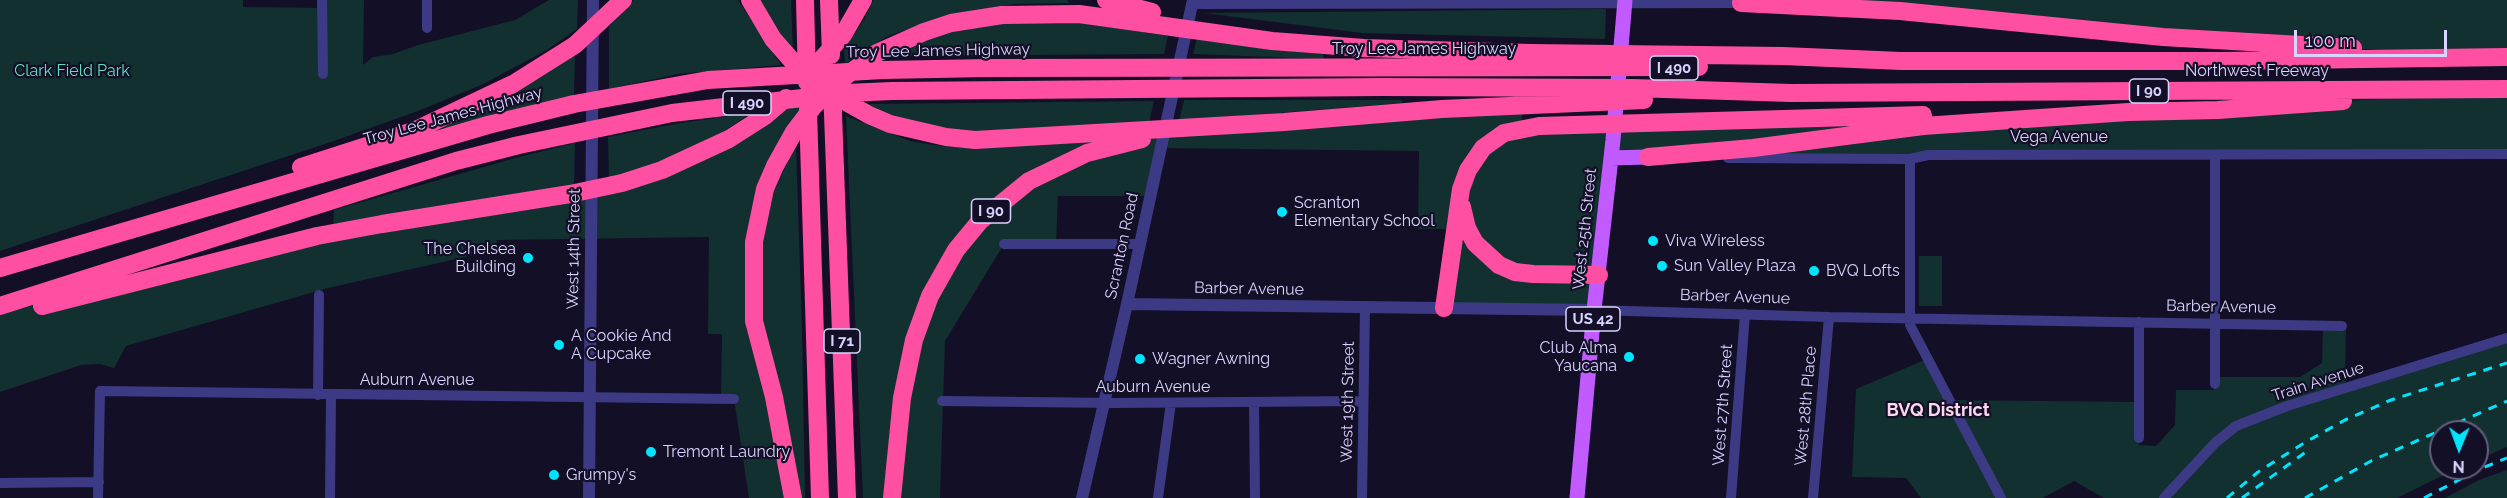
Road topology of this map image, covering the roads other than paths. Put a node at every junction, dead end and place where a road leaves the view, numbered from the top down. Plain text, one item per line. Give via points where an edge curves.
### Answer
1 (322, 0) edge
2 (428, 0) edge
3 (593, 0) edge
4 (623, 0) edge
5 (750, 0) edge
6 (805, 0) edge
7 (829, 0) edge
8 (1106, 0) edge
9 (1818, 0) edge
10 (1624, 1) edge
11 (1741, 3) junction
12 (1192, 5) edge
13 (860, 6) edge
14 (427, 28) dead end
15 (1496, 52) junction
16 (2454, 57) junction
17 (2507, 57) edge
18 (1901, 61) junction
19 (323, 74) dead end
20 (2507, 90) edge
21 (1791, 93) junction
22 (2128, 112) junction
23 (1284, 122) junction
24 (2507, 154) edge
25 (2215, 155) junction
26 (1648, 157) junction
27 (1611, 158) junction
28 (1910, 159) junction
29 (1461, 189) junction
30 (1004, 244) dead end
31 (1139, 244) junction
32 (0, 261) edge
33 (0, 268) edge
34 (1599, 275) junction
35 (319, 295) dead end
36 (1127, 304) junction
37 (0, 306) edge
38 (1365, 307) junction
39 (1444, 308) junction
40 (1594, 310) junction
41 (1745, 314) junction
42 (0, 317) edge
43 (1829, 317) junction
44 (1910, 318) junction
45 (2139, 322) junction
46 (2215, 324) junction
47 (2342, 326) dead end
48 (2507, 338) edge
49 (2215, 384) dead end
50 (318, 395) junction
51 (331, 395) junction
52 (589, 398) junction
53 (734, 399) dead end
54 (942, 401) dead end
55 (1363, 401) junction
56 (1254, 402) junction
57 (1104, 403) junction
58 (1171, 403) junction
59 (2139, 438) dead end
60 (99, 482) junction
61 (0, 483) edge
62 (98, 498) edge
63 (330, 498) edge
64 (589, 498) edge
65 (793, 498) edge
66 (820, 498) edge
67 (847, 498) edge
68 (892, 498) edge
69 (1082, 498) edge
70 (1158, 498) edge
71 (1256, 498) edge
72 (1362, 498) edge
73 (1577, 498) edge
74 (1731, 498) edge
75 (1813, 498) edge
76 (2001, 498) edge
77 (2164, 498) edge

1 - 19 street
2 - 14 street
3 - 52 street, West 14th Street
4 - 32 highway via 575,45 534,72 416,130
5 - 23 highway via 773,39 821,88 869,115 920,133 975,140
6 - 66 highway, I 71
7 - 67 highway, I 71
8 - 15 highway via 1172,17 1243,27
9 - 11 street
10 - 11 street
10 - 12 street
10 - 27 main road, West 25th Street / US 42
11 - 16 highway via 1900,11 2163,37
12 - 31 street, Scranton Road
13 - 42 highway via 836,44 789,96 756,122 662,170 570,194 317,236
15 - 18 highway, I 90
15 - 65 highway, I 90 via 1314,45 1079,14 1002,15 951,23 898,43 855,67 813,107 794,132 765,189 754,242 754,321 774,397
16 - 17 highway, Northwest Freeway / I 90
16 - 18 highway, Northwest Freeway / I 90
18 - 33 highway, Troy Lee James Highway / I 490 via 1766,67 988,68 708,80 574,104 488,125
20 - 21 highway, Northwest Freeway / I 90
20 - 22 highway via 2218,110
21 - 23 highway, I 90 via 1442,109
21 - 37 highway, I 490 via 1394,87 904,91 763,101 618,123 456,161
22 - 26 highway via 1923,126
22 - 29 highway via 1539,126 1504,134 1488,143 1474,157
23 - 68 highway, I 90 via 1149,138 1087,153 1029,181 980,221 937,282 918,325 902,398
24 - 25 street, Vega Avenue
25 - 28 street, Vega Avenue via 1928,155
25 - 46 street
26 - 27 main road, Vega Avenue
26 - 28 street, Vega Avenue
27 - 34 main road, West 25th Street / US 42
28 - 44 street
29 - 34 highway via 1467,228 1475,243 1499,265 1533,274
29 - 39 highway
30 - 31 street
31 - 36 street, Scranton Road
34 - 40 main road, West 25th Street / US 42
35 - 50 street
36 - 38 street, Barber Avenue
36 - 57 street, Scranton Road
38 - 39 street, Barber Avenue
38 - 55 street, West 19th Street
39 - 40 street, Barber Avenue
40 - 41 street, Barber Avenue
40 - 73 main road, West 25th Street / US 42
41 - 43 street, Barber Avenue
41 - 74 street, West 27th Street
43 - 44 street, Barber Avenue
43 - 75 street, West 28th Place
44 - 45 street, Barber Avenue
44 - 76 street via 1910,325
45 - 46 street, Barber Avenue
45 - 59 street
46 - 47 street, Barber Avenue
46 - 49 street
48 - 77 street, Train Avenue via 2287,406 2236,426
50 - 51 street, Auburn Avenue
50 - 60 street, Auburn Avenue via 100,391
51 - 52 street, Auburn Avenue
51 - 63 street
52 - 53 street, Auburn Avenue
52 - 64 street, West 14th Street
54 - 57 street, Auburn Avenue
55 - 56 street, Auburn Avenue
55 - 72 street, West 19th Street
56 - 58 street, Auburn Avenue
56 - 71 street
57 - 58 street, Auburn Avenue
57 - 69 street, Scranton Road
58 - 70 street
60 - 61 street
60 - 62 street

